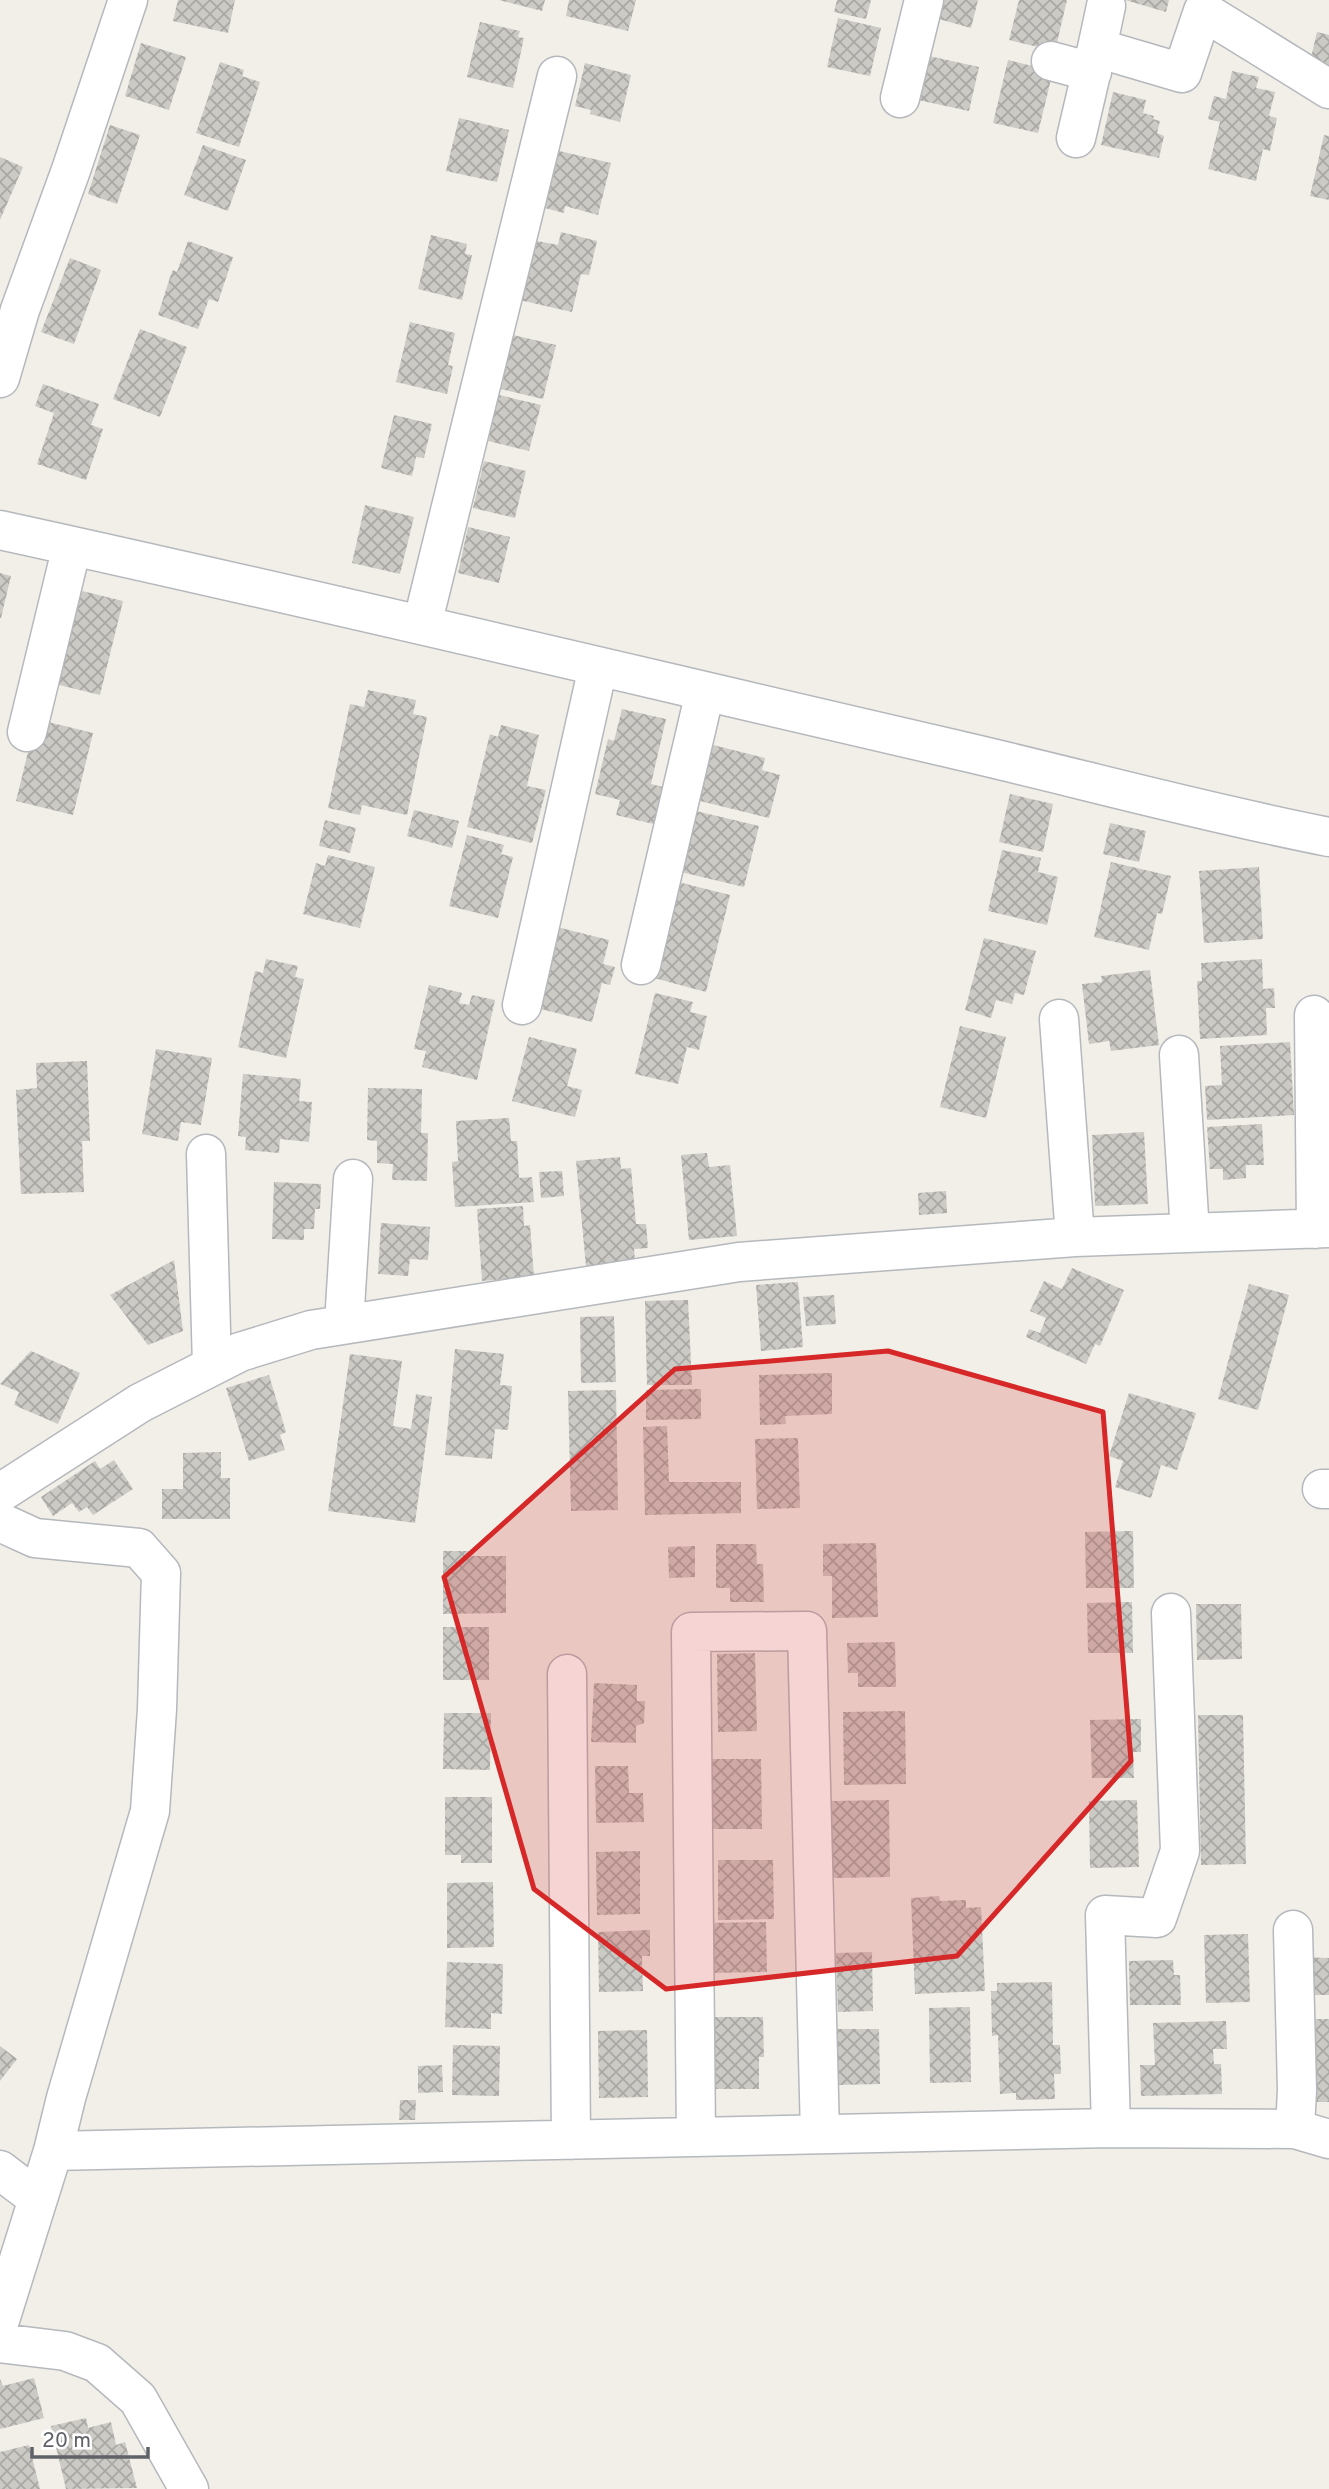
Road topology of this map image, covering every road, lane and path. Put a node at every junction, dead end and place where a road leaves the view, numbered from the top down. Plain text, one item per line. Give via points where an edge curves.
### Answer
1 (128, 0) edge
2 (924, 0) edge
3 (1106, 6) dead end
4 (1224, 10) edge
5 (1095, 60) junction
6 (1051, 61) dead end
7 (556, 76) dead end
8 (1329, 89) edge
9 (900, 98) dead end
10 (1076, 138) dead end
11 (0, 378) edge
12 (0, 530) edge
13 (72, 546) junction
14 (422, 625) junction
15 (598, 667) junction
16 (705, 692) junction
17 (27, 732) dead end
18 (1329, 837) edge
19 (641, 965) dead end
20 (522, 1005) dead end
21 (1314, 1015) dead end
22 (1059, 1019) dead end
23 (1179, 1055) dead end
24 (206, 1154) dead end
25 (353, 1179) dead end
26 (1322, 1229) edge
27 (1191, 1233) junction
28 (1075, 1237) junction
29 (344, 1324) junction
30 (212, 1366) junction
31 (0, 1493) edge
32 (0, 1522) edge
33 (1171, 1613) dead end
34 (567, 1674) dead end
35 (1293, 1930) dead end
36 (1111, 2128) junction
37 (820, 2134) junction
38 (1312, 2134) edge
39 (696, 2137) junction
40 (571, 2140) junction
41 (53, 2151) junction
42 (0, 2170) edge
43 (38, 2199) junction
44 (0, 2320) edge
45 (0, 2343) edge
46 (189, 2489) edge

1 - 11 street
2 - 9 street
3 - 5 street
4 - 5 street via 1203,11 1182,73
4 - 8 street
5 - 6 street
5 - 10 street
7 - 14 street
12 - 13 street
13 - 14 street
13 - 17 street
14 - 15 street
15 - 16 street
15 - 20 street
16 - 18 street
16 - 19 street
21 - 26 street
22 - 28 street
23 - 27 street
24 - 30 street
25 - 29 street
26 - 27 street
27 - 28 street
28 - 29 street via 739,1262
29 - 30 street via 240,1352
30 - 31 street via 140,1404
32 - 41 street via 35,1538 139,1548 161,1573 150,1811
33 - 36 street via 1180,1851 1157,1918 1105,1915
34 - 40 street
35 - 38 street via 1297,2091
36 - 37 street
36 - 38 street
37 - 39 street
37 - 39 street via 807,1631 691,1632
39 - 40 street
40 - 41 street
41 - 43 street
42 - 43 street
43 - 44 street
45 - 46 street via 65,2351 97,2363 138,2399

